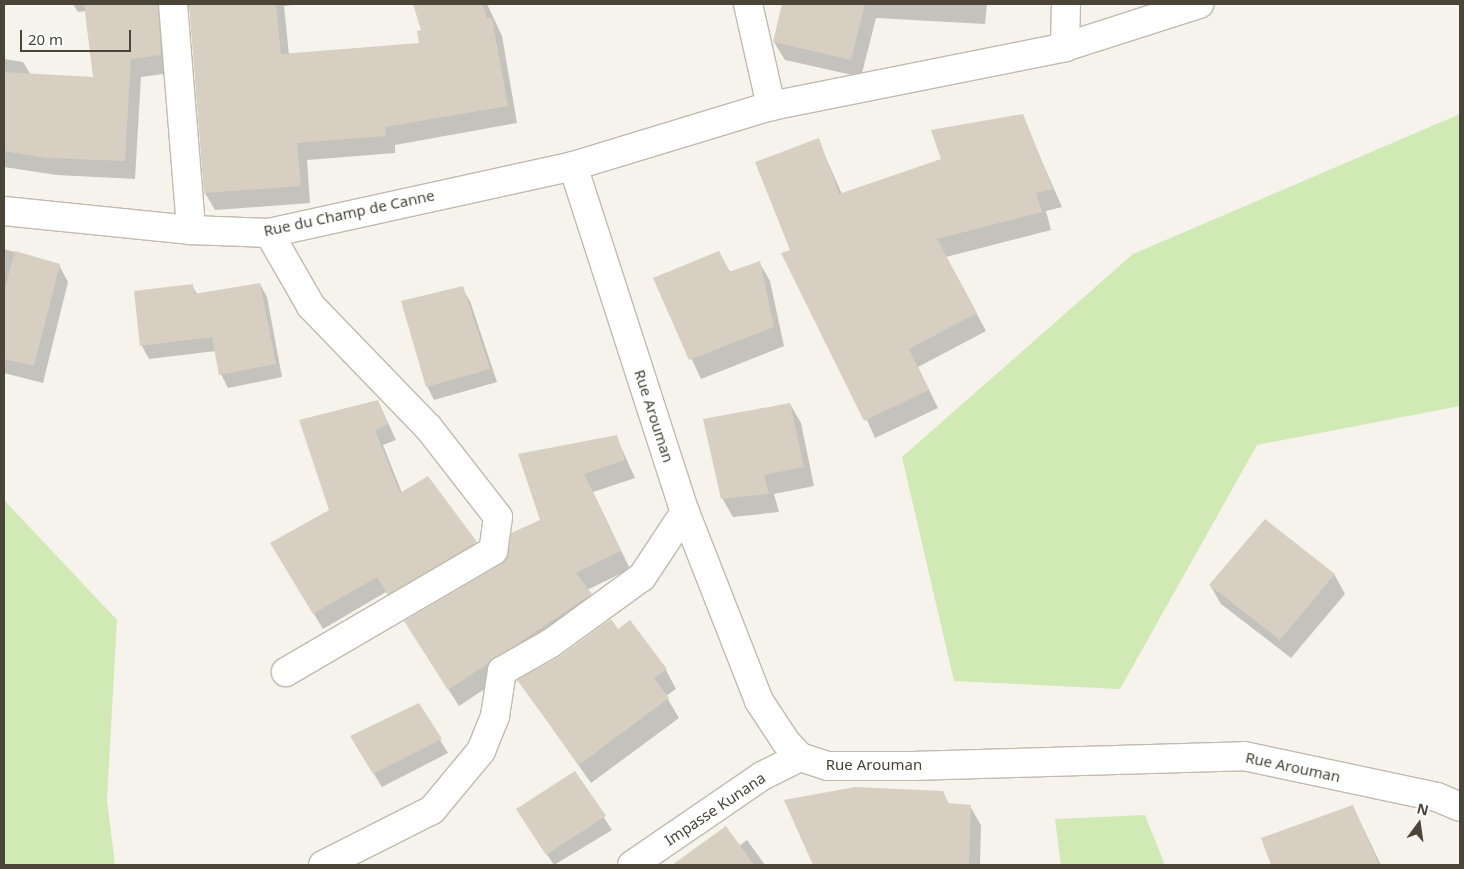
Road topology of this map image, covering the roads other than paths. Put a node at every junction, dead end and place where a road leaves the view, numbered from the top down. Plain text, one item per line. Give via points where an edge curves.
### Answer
1 (173, 4) edge
2 (748, 4) edge
3 (1066, 4) edge
4 (1198, 4) edge
5 (1065, 47) junction
6 (770, 106) junction
7 (573, 166) junction
8 (4, 211) edge
9 (191, 230) junction
10 (269, 233) junction
11 (685, 512) junction
12 (286, 672) dead end
13 (800, 757) junction
14 (1460, 807) edge
15 (642, 863) edge
16 (324, 865) edge

1 - 9 street
2 - 6 street
3 - 5 street
4 - 5 street, Rue du Champ de Canne
5 - 6 street, Rue du Champ de Canne
6 - 7 street, Rue du Champ de Canne
7 - 10 street, Rue du Champ de Canne
7 - 11 street, Rue Arouman
8 - 9 street, Rue du Champ de Canne
9 - 10 street, Rue du Champ de Canne
10 - 12 street via 310,306 428,427 498,517 493,550
11 - 13 street, Rue Arouman via 759,701
11 - 16 street via 642,577 551,643 502,671 495,716 482,751 432,810
13 - 14 street, Rue Arouman via 828,766 912,766 1244,756 1437,797
13 - 15 street, Impasse Kunana via 762,776

